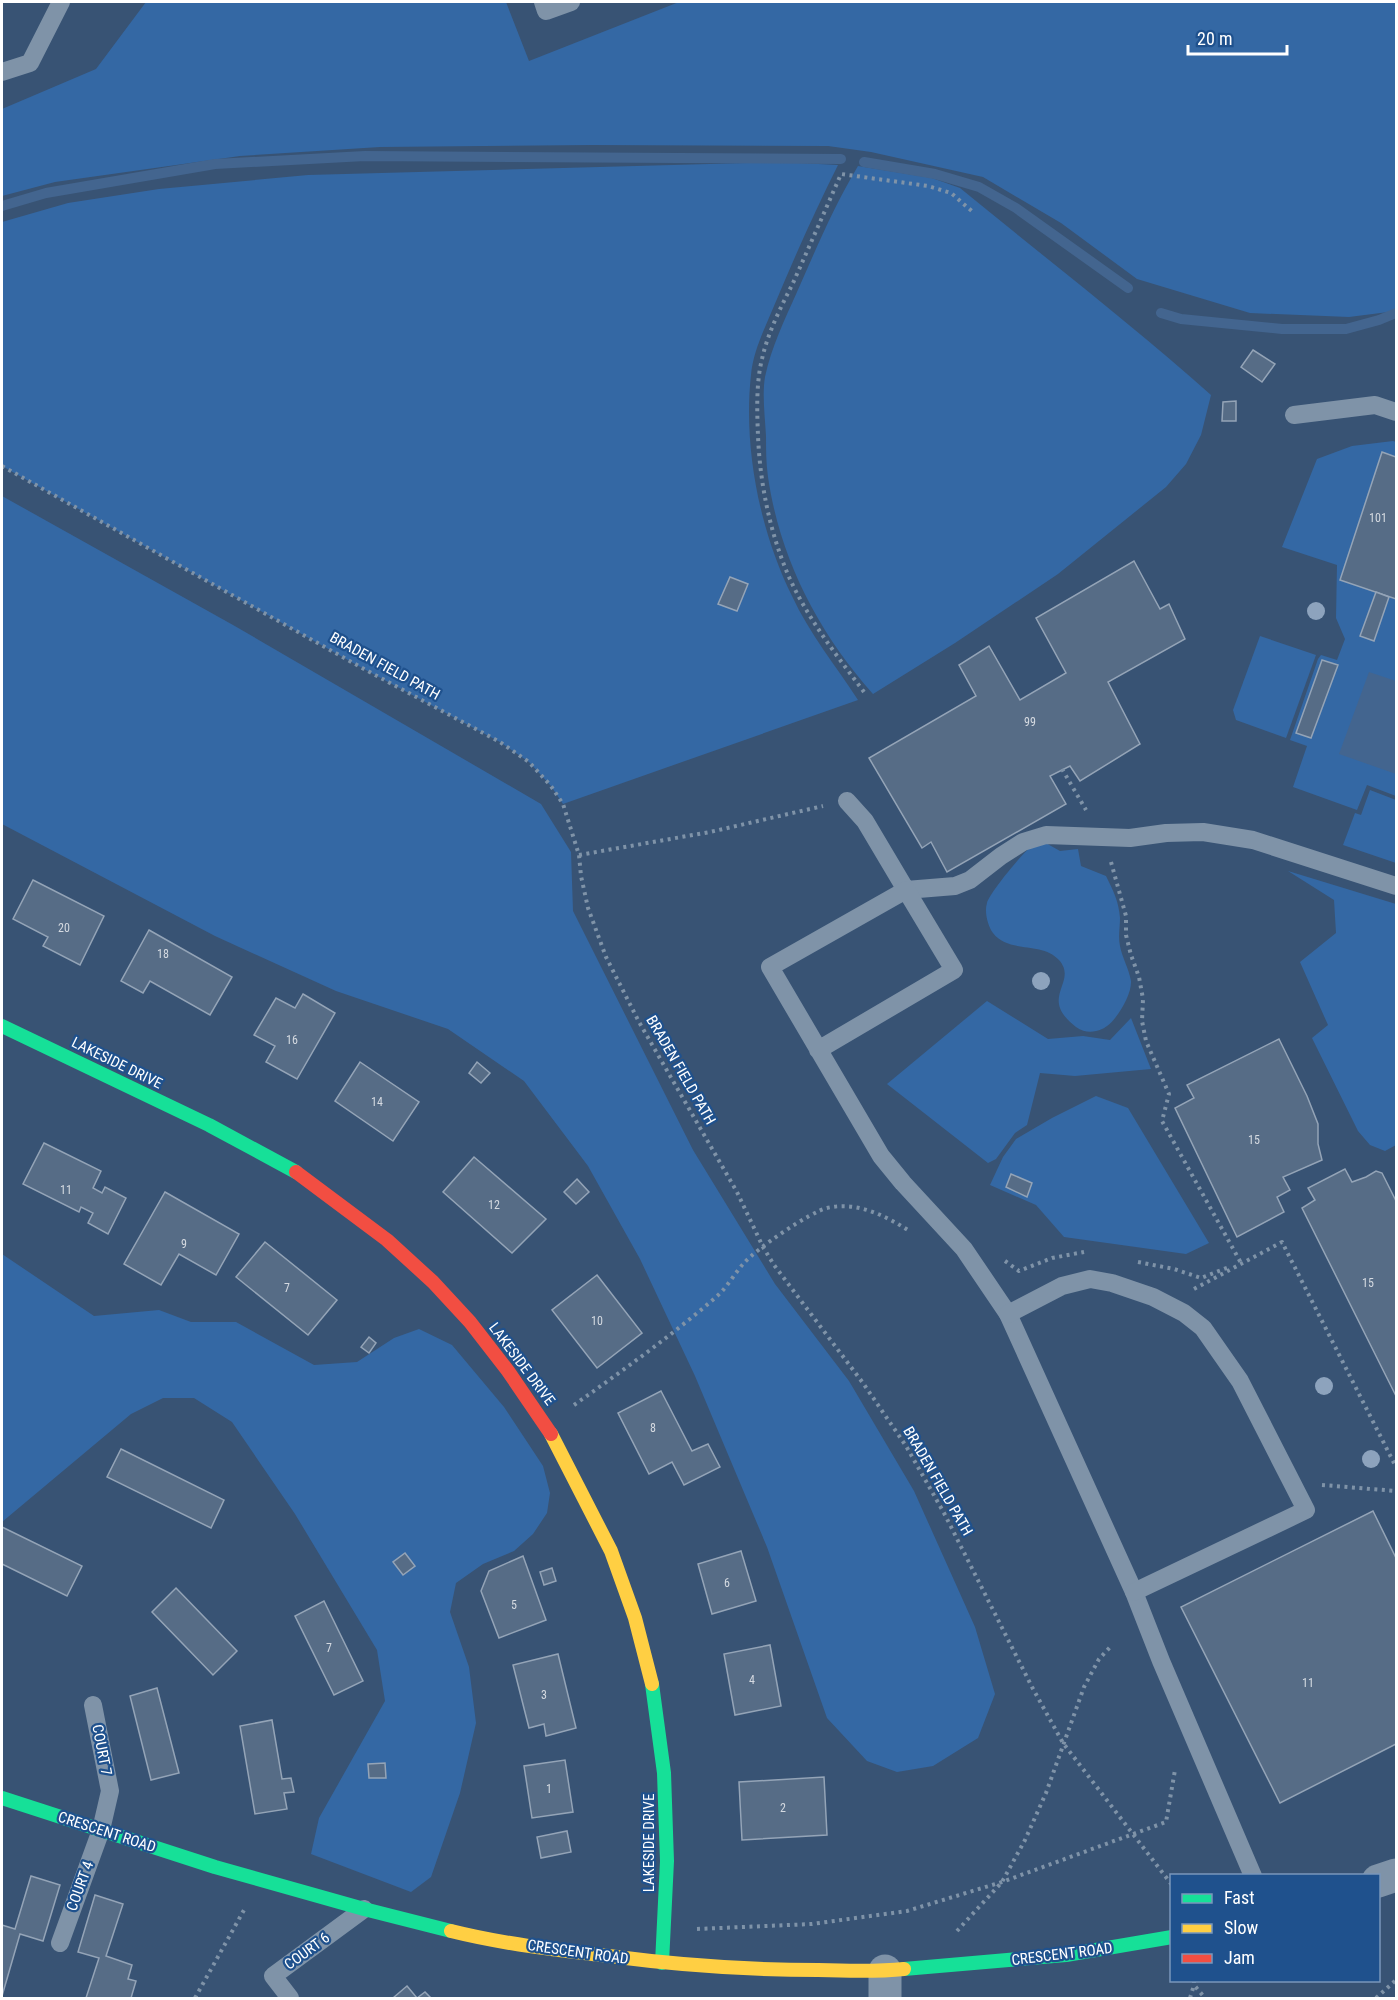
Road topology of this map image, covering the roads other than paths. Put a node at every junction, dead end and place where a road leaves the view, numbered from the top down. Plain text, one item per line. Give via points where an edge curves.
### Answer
1 (61, 2) edge
2 (543, 2) edge
3 (571, 2) edge
4 (2, 72) edge
5 (1396, 412) edge
6 (1294, 415) dead end
7 (848, 801) road end
8 (1396, 886) edge
9 (906, 890) junction
10 (2, 1026) edge
11 (818, 1050) junction
12 (1008, 1314) junction
13 (1134, 1592) junction
14 (93, 1705) dead end
15 (2, 1798) edge
16 (100, 1830) junction
17 (1253, 1874) edge
18 (1396, 1875) edge
19 (1380, 1880) edge
20 (364, 1909) junction
21 (1170, 1937) edge
22 (60, 1943) dead end
23 (662, 1963) junction
24 (885, 1985) edge
25 (290, 1998) edge

1 - 4 lane via 30,63
2 - 3 lane via 546,11
5 - 6 lane via 1375,405
7 - 9 lane via 865,821
8 - 9 lane via 1253,840 1203,832 1130,838 1046,835 1023,842 970,880 955,886
9 - 11 lane via 954,970
9 - 11 lane via 770,967
10 - 23 street, LAKESIDE DRIVE via 209,1125 304,1178 387,1240 433,1282 470,1322 546,1424 611,1551 635,1618 653,1687 664,1773 667,1861
11 - 12 lane via 881,1156 964,1249
12 - 13 lane
12 - 13 lane via 1062,1286 1090,1279 1113,1283 1184,1313 1203,1328 1240,1381 1306,1510
13 - 17 lane
14 - 16 lane, COURT 7 via 110,1791
15 - 16 street, CRESCENT ROAD
16 - 20 street, CRESCENT ROAD
16 - 22 lane, COURT 4
18 - 19 street
20 - 23 street, CRESCENT ROAD via 475,1937
20 - 25 lane, COURT 6 via 273,1976
21 - 24 street, CRESCENT ROAD via 1066,1955 948,1966
23 - 24 street, CRESCENT ROAD via 769,1970

